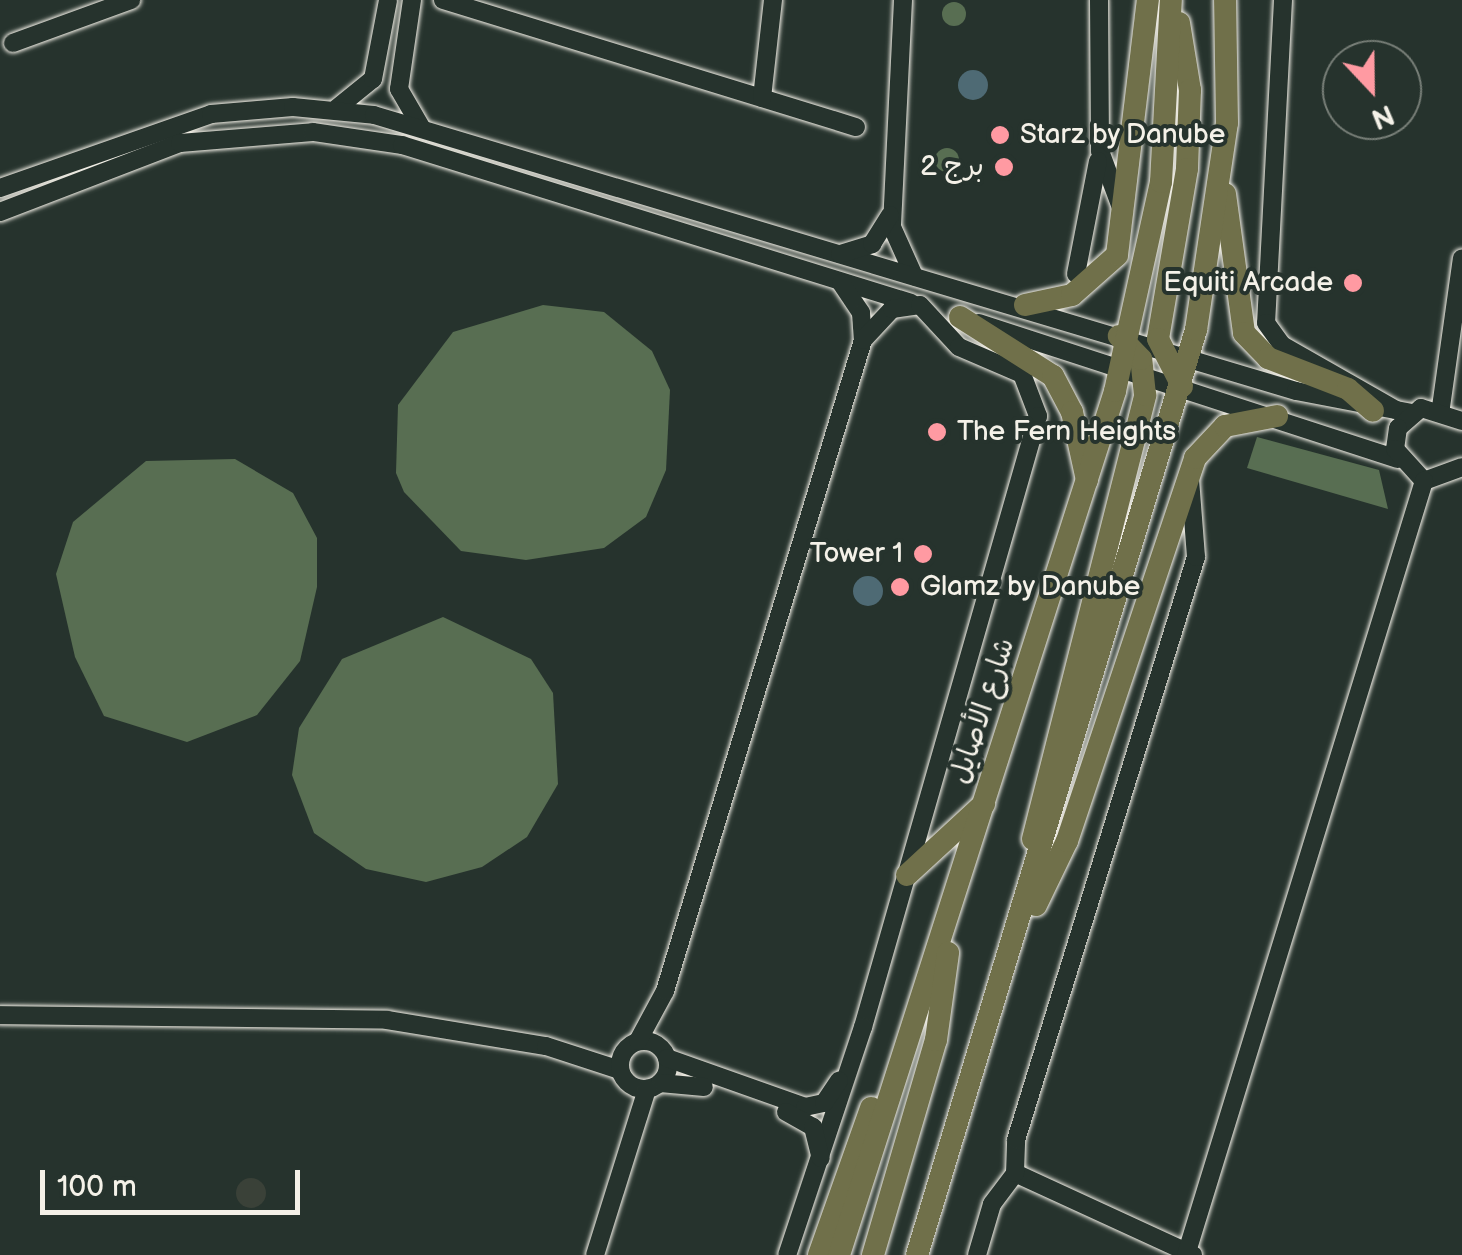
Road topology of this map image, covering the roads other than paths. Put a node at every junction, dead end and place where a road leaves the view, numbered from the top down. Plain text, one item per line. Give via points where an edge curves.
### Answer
1 (131, 0) edge
2 (773, 0) edge
3 (904, 0) edge
4 (1099, 0) edge
5 (1148, 0) edge
6 (1172, 0) edge
7 (1225, 0) edge
8 (1283, 0) edge
9 (445, 1) edge
10 (411, 6) edge
11 (384, 11) edge
12 (406, 33) junction
13 (13, 43) dead end
14 (762, 98) junction
15 (334, 109) junction
16 (420, 127) junction
17 (856, 127) dead end
18 (1100, 150) junction
19 (1221, 178) junction
20 (0, 188) edge
21 (894, 205) junction
22 (0, 212) edge
23 (1125, 216) junction
24 (834, 254) junction
25 (1462, 258) edge
26 (1076, 274) dead end
27 (914, 276) junction
28 (837, 280) junction
29 (920, 305) junction
30 (1025, 305) junction
31 (960, 317) junction
32 (1123, 337) junction
33 (863, 340) junction
34 (1157, 360) junction
35 (1182, 386) junction
36 (1442, 407) junction
37 (1373, 411) junction
38 (1406, 413) junction
39 (1278, 416) junction
40 (1462, 421) edge
41 (1397, 459) junction
42 (1460, 471) edge
43 (1190, 472) junction
44 (1424, 481) junction
45 (1088, 485) junction
46 (984, 804) junction
47 (907, 875) junction
48 (1025, 908) junction
49 (952, 910) junction
50 (1018, 934) junction
51 (665, 991) junction
52 (0, 1015) edge
53 (864, 1027) junction
54 (911, 1035) junction
55 (632, 1045) junction
56 (566, 1050) junction
57 (666, 1055) junction
58 (620, 1070) junction
59 (654, 1086) junction
60 (822, 1160) junction
61 (1015, 1173) junction
62 (933, 1203) junction
63 (1189, 1254) edge
64 (594, 1255) edge
65 (787, 1255) edge
66 (819, 1255) edge
67 (839, 1255) edge
68 (872, 1255) edge
69 (917, 1255) edge
70 (930, 1255) edge
71 (977, 1255) edge

1 - 13 street
2 - 14 street
3 - 21 street
4 - 18 street
5 - 23 main road
6 - 32 main road via 1167,133
6 - 34 main road via 1188,66 1188,129
7 - 19 main road
8 - 38 street via 1266,323 1282,346
9 - 10 street
9 - 14 street
10 - 12 street
11 - 12 street
11 - 15 street via 368,88
12 - 16 street via 400,89
14 - 17 street
15 - 16 street
15 - 20 street via 252,108 171,122
16 - 24 street
18 - 23 street
18 - 26 street
19 - 34 main road
19 - 37 main road via 1244,332 1283,367 1348,389
21 - 24 street via 872,244
21 - 27 street via 893,239
22 - 28 street via 180,144 314,132 402,144
23 - 30 main road via 1108,271 1072,295
24 - 27 street
25 - 36 street
27 - 30 street
28 - 29 street
28 - 33 street via 856,300
29 - 31 street
29 - 33 street via 892,310
29 - 47 street via 959,347 1022,374 1038,416
30 - 32 street
31 - 34 street
31 - 45 main road via 1052,376 1072,412
32 - 34 main road
33 - 51 street
34 - 35 main road
34 - 35 street
34 - 37 street
34 - 45 main road, شارع الأصايل via 1115,391
34 - 48 main road via 1038,808
35 - 39 street
35 - 48 main road
36 - 38 street
36 - 40 street
37 - 38 street
38 - 41 street
39 - 41 street
39 - 43 main road via 1212,434
41 - 44 street
42 - 44 street
43 - 50 main road via 1067,841
43 - 61 street via 1196,557 1016,1140
44 - 63 street
45 - 46 main road, شارع الأصايل
46 - 47 main road
46 - 49 main road, شارع الأصايل
47 - 53 street
48 - 50 main road
49 - 54 main road, شارع الأصايل
49 - 68 main road via 936,1040
50 - 62 main road
51 - 55 street
51 - 57 street
52 - 56 street via 336,1016
53 - 57 street via 832,1097 815,1107
53 - 60 street
54 - 66 main road via 872,1104
54 - 67 main road, شارع الأصايل
55 - 56 street
55 - 57 street
55 - 58 street
56 - 58 street
57 - 59 street
58 - 59 street
59 - 60 street via 798,1115 812,1127
59 - 64 street
60 - 65 street
61 - 63 street
61 - 71 street via 992,1204
62 - 69 main road
62 - 70 main road

